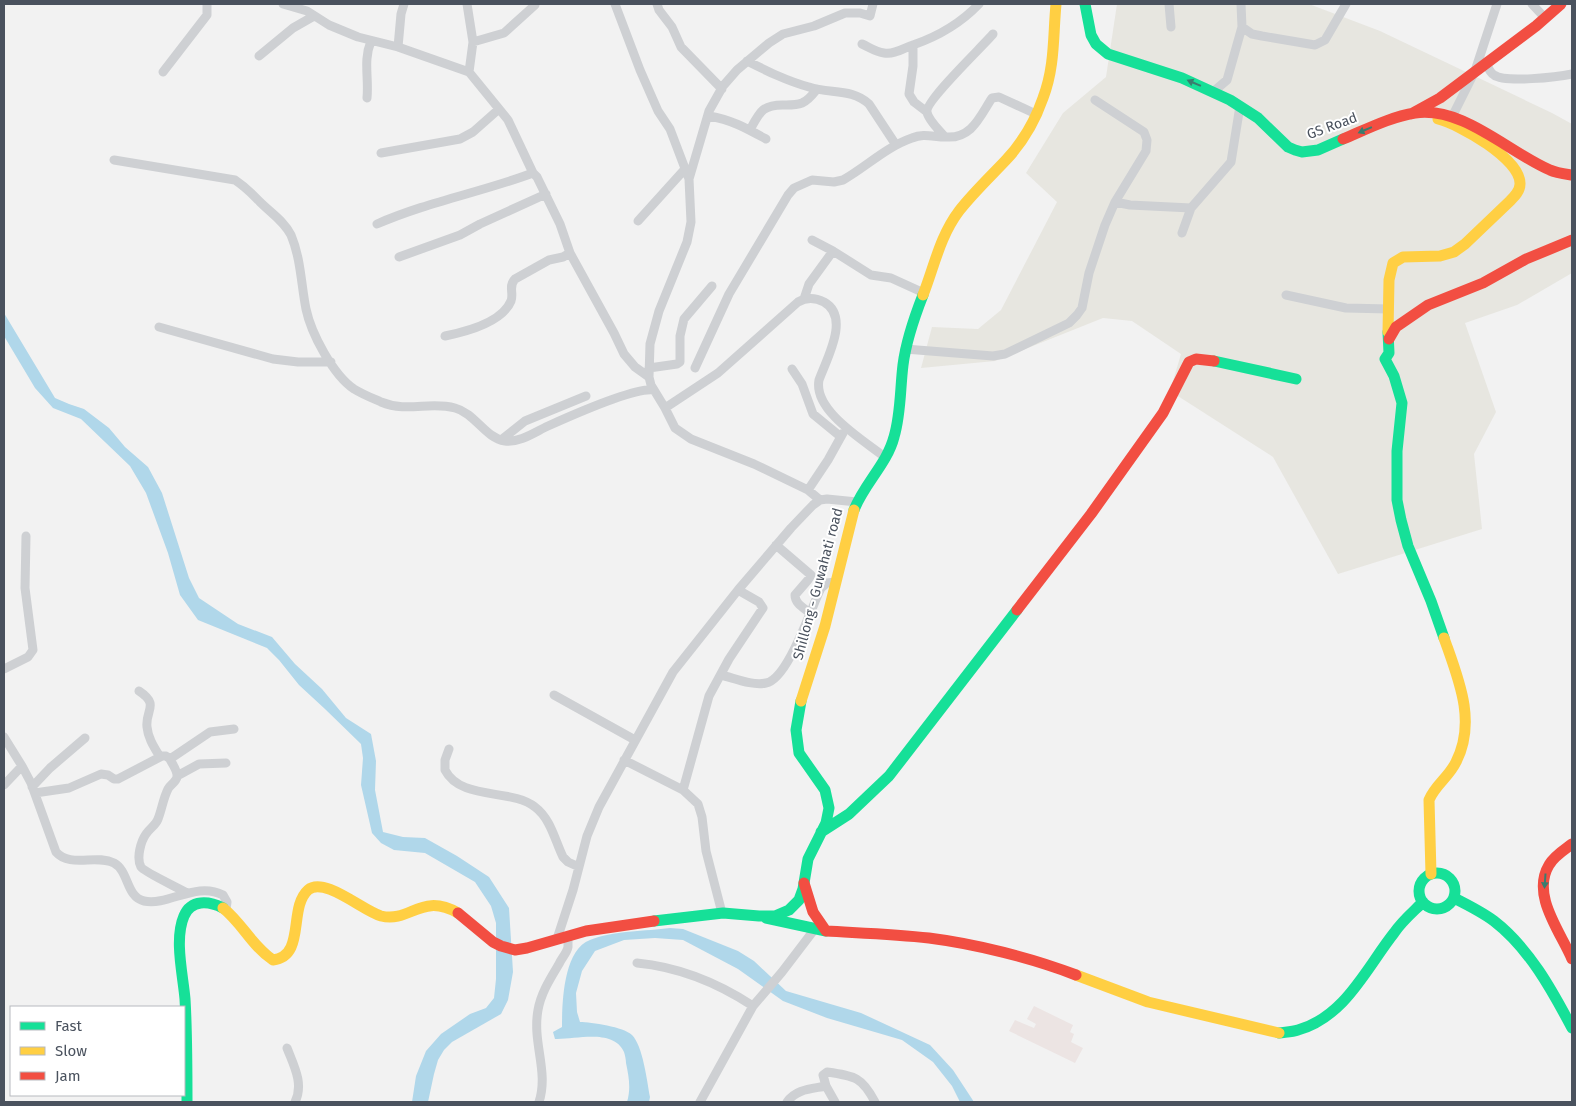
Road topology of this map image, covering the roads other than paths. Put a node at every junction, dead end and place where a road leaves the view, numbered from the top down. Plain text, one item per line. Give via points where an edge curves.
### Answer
1 (207, 4) edge
2 (283, 4) edge
3 (404, 4) edge
4 (467, 4) edge
5 (615, 4) edge
6 (658, 4) edge
7 (873, 4) edge
8 (978, 4) edge
9 (1056, 4) edge
10 (1085, 4) edge
11 (1169, 4) edge
12 (1241, 4) edge
13 (1346, 4) edge
14 (1498, 4) edge
15 (1532, 4) edge
16 (1562, 4) edge
17 (535, 6) dead end
18 (314, 16) junction
19 (1545, 18) junction
20 (1171, 27) dead end
21 (1242, 27) junction
22 (993, 34) dead end
23 (371, 41) junction
24 (473, 42) junction
25 (862, 44) dead end
26 (913, 45) junction
27 (398, 47) junction
28 (258, 56) dead end
29 (747, 61) junction
30 (1486, 62) junction
31 (1475, 71) junction
32 (163, 72) dead end
33 (469, 72) junction
34 (1572, 74) edge
35 (722, 89) junction
36 (817, 90) junction
37 (1213, 92) junction
38 (367, 98) dead end
39 (1095, 100) dead end
40 (1240, 106) junction
41 (499, 109) junction
42 (927, 112) junction
43 (1036, 114) junction
44 (1411, 114) junction
45 (709, 116) junction
46 (1452, 117) junction
47 (750, 130) junction
48 (945, 137) junction
49 (766, 139) dead end
50 (896, 145) junction
51 (380, 153) dead end
52 (114, 160) dead end
53 (685, 169) junction
54 (533, 173) junction
55 (1572, 176) edge
56 (689, 178) junction
57 (546, 194) junction
58 (1115, 202) junction
59 (1191, 208) junction
60 (638, 221) dead end
61 (377, 224) dead end
62 (1182, 233) dead end
63 (812, 240) dead end
64 (1572, 240) edge
65 (833, 251) junction
66 (570, 253) junction
67 (399, 257) dead end
68 (712, 286) dead end
69 (924, 293) junction
70 (1286, 295) dead end
71 (804, 299) junction
72 (1389, 309) junction
73 (159, 327) dead end
74 (445, 336) dead end
75 (1389, 339) junction
76 (905, 350) junction
77 (331, 362) junction
78 (695, 368) dead end
79 (792, 369) dead end
80 (649, 373) junction
81 (1296, 379) dead end
82 (654, 390) junction
83 (586, 396) dead end
84 (665, 408) junction
85 (846, 426) junction
86 (841, 437) junction
87 (501, 440) junction
88 (886, 458) junction
89 (808, 490) junction
90 (820, 500) junction
91 (857, 502) junction
92 (26, 536) dead end
93 (776, 545) junction
94 (835, 582) junction
95 (738, 590) junction
96 (810, 613) junction
97 (4, 669) edge
98 (720, 675) junction
99 (139, 690) dead end
100 (554, 695) dead end
101 (234, 729) dead end
102 (85, 738) dead end
103 (4, 740) edge
104 (635, 740) junction
105 (449, 750) dead end
106 (160, 757) junction
107 (170, 759) junction
108 (624, 760) junction
109 (226, 763) dead end
110 (22, 766) junction
111 (177, 776) junction
112 (4, 785) edge
113 (34, 790) junction
114 (683, 790) junction
115 (821, 832) junction
116 (1572, 844) edge
117 (579, 868) junction
118 (1431, 874) junction
119 (803, 879) junction
120 (187, 893) junction
121 (1454, 898) junction
122 (1423, 902) junction
123 (226, 909) junction
124 (722, 913) junction
125 (765, 917) junction
126 (820, 930) junction
127 (559, 938) junction
128 (1572, 959) edge
129 (637, 963) dead end
130 (755, 1004) junction
131 (1572, 1028) edge
132 (287, 1048) dead end
133 (826, 1086) junction
134 (187, 1102) edge
135 (295, 1102) edge
136 (539, 1102) edge
137 (700, 1102) edge
138 (786, 1102) edge
139 (835, 1102) edge
140 (875, 1102) edge

1 - 32 street via 207,15
2 - 18 street
3 - 27 street
4 - 24 street
5 - 53 street via 640,70 658,111 670,129
6 - 35 street via 681,47
7 - 29 street via 870,16 845,13 783,34
8 - 26 street via 945,32
9 - 43 main road, Shillong - Guwahati road via 1053,63
37 -> 10 main road, GS Road via 1182,78 1108,54 1091,35
11 - 20 street
12 - 21 street
13 - 21 street via 1325,40 1315,45 1252,34
14 - 31 street
15 - 19 street
16 - 19 main road
17 - 24 street via 504,32
18 - 23 street
18 - 28 street
19 - 30 main road
21 - 37 street via 1227,80
22 - 42 street via 928,104
23 - 27 street
23 - 38 street via 366,60
24 - 33 street
25 - 26 street via 884,54
26 - 42 street via 909,94
27 - 33 street
29 - 35 street
29 - 36 street
30 - 31 main road
30 - 34 street via 1489,72 1499,78 1555,78
31 - 44 main road via 1440,98
31 - 46 street
33 - 41 street
35 - 45 street
36 - 47 street via 799,104 766,108 758,114
36 - 50 street via 847,92 863,98
37 - 40 main road, GS Road
39 - 58 street via 1144,132 1147,140 1146,151
44 -> 40 main road, GS Road via 1318,150 1302,152 1288,147 1258,118
40 - 59 street via 1232,162
41 - 51 street via 460,139
41 - 54 street via 508,120
42 - 48 street
43 - 48 street via 995,97 968,131 955,137
43 - 69 main road, Shillong - Guwahati road via 1019,144 968,200 945,232
44 - 46 main road, GS Road
44 - 72 main road via 1446,121 1490,144 1517,174 1520,188 1464,247 1437,257 1406,255 1394,261 1388,276
45 - 47 street via 727,119
45 - 56 street
46 - 55 main road, GS Road via 1551,170
47 - 49 street
48 - 50 street via 921,135
50 - 78 street via 843,180 812,180 794,188 729,294
52 - 77 street via 235,180 250,190 290,234 296,248 312,328
53 - 56 street
53 - 60 street
54 - 57 street
54 - 61 street via 406,211
56 - 80 street via 689,233 653,331
57 - 66 street
57 - 67 street via 460,235
58 - 59 street
58 - 76 street via 1098,243 1082,308 1069,323 1005,354 993,356
59 - 62 street
63 - 65 street
64 - 75 main road via 1428,305 1396,327
65 - 69 street via 871,275 891,278
65 - 71 street via 809,284
66 - 74 street via 549,260 515,279 511,284 511,300 491,321 465,333
66 - 80 street via 624,354 635,367
68 - 80 street via 684,319 680,362
69 - 76 main road, Shillong - Guwahati road
70 - 72 street via 1346,308
71 - 84 street via 718,373
71 - 85 street via 823,302 836,317 836,332 818,387 823,404
72 - 75 main road
73 - 77 street via 273,359
75 - 118 main road via 1389,353 1385,359 1402,403 1396,458 1400,520 1460,683 1465,714 1464,740 1459,757 1450,774 1438,786 1428,809
76 - 88 main road, Shillong - Guwahati road via 896,432
77 - 87 street via 353,388 380,402 400,408 434,405 459,409
79 - 86 street via 802,384 813,414
80 - 82 street
81 - 115 main road via 1208,360 1189,362 1163,412 1102,498 889,776 853,812
82 - 84 street
82 - 87 street via 635,392 523,438
83 - 87 street via 525,421
84 - 89 street via 675,428 691,439
85 - 86 street
85 - 88 street
86 - 89 street
88 - 91 main road, Shillong - Guwahati road
89 - 90 street
90 - 91 street
90 - 93 street
91 - 94 main road, Shillong - Guwahati road
92 - 97 street via 25,588 33,650 28,657
93 - 95 street
93 - 96 street via 810,575 795,598
94 - 96 street via 821,588
94 - 115 main road, Shillong - Guwahati road via 801,700 796,734 802,761 829,802 828,819
95 - 98 street via 759,602 762,608
95 - 104 street via 673,672
96 - 98 street via 786,664 773,681 760,684
98 - 114 street via 709,696
99 - 106 street via 151,705 147,728
100 - 104 street
101 - 107 street via 210,732
102 - 113 street via 50,768
103 - 110 street
104 - 108 street
105 - 117 street via 444,770 452,780 468,788 536,807 545,816 564,857
106 - 107 street
106 - 113 street via 116,779 101,774 69,788
107 - 111 street
108 - 114 street
108 - 117 street via 599,807
109 - 111 street via 199,764
110 - 112 street
110 - 113 street
111 - 120 street via 165,796 157,821 143,840 138,860 146,872
113 - 120 street via 60,857 116,864 135,896 145,901
114 - 124 street via 695,799 701,810 706,851
115 - 119 main road, Shillong - Guwahati road
116 -> 128 main road via 1548,866 1544,876 1544,898
117 - 127 street
118 - 121 main road via 1441,873 1450,878 1455,888
118 - 122 main road via 1420,886
119 - 125 main road, Shillong - Guwahati road via 800,897 793,907 785,913
119 - 126 main road
120 - 123 street via 217,892 226,899
121 - 122 main road via 1442,908 1432,908
121 - 131 main road via 1500,926 1552,992
122 - 126 main road via 1394,932 1337,1008 1311,1026 1289,1032 1263,1030 1163,1006 1059,968 968,944
123 - 127 main road via 262,952 273,960 283,958 290,949 303,896 315,886 326,888 384,917 392,918 423,906 452,910 504,948 529,949
123 - 134 main road via 211,902 196,904 184,916 181,928
124 - 125 main road
124 - 127 main road via 607,927
125 - 126 main road
126 - 130 street
127 - 136 street via 568,948 548,982 538,1010 536,1041 543,1075
129 - 130 street via 680,971
130 - 137 street
132 - 135 street via 299,1086
133 - 138 street via 802,1090
133 - 139 street
133 - 140 street via 823,1078 827,1072 851,1077 863,1083

